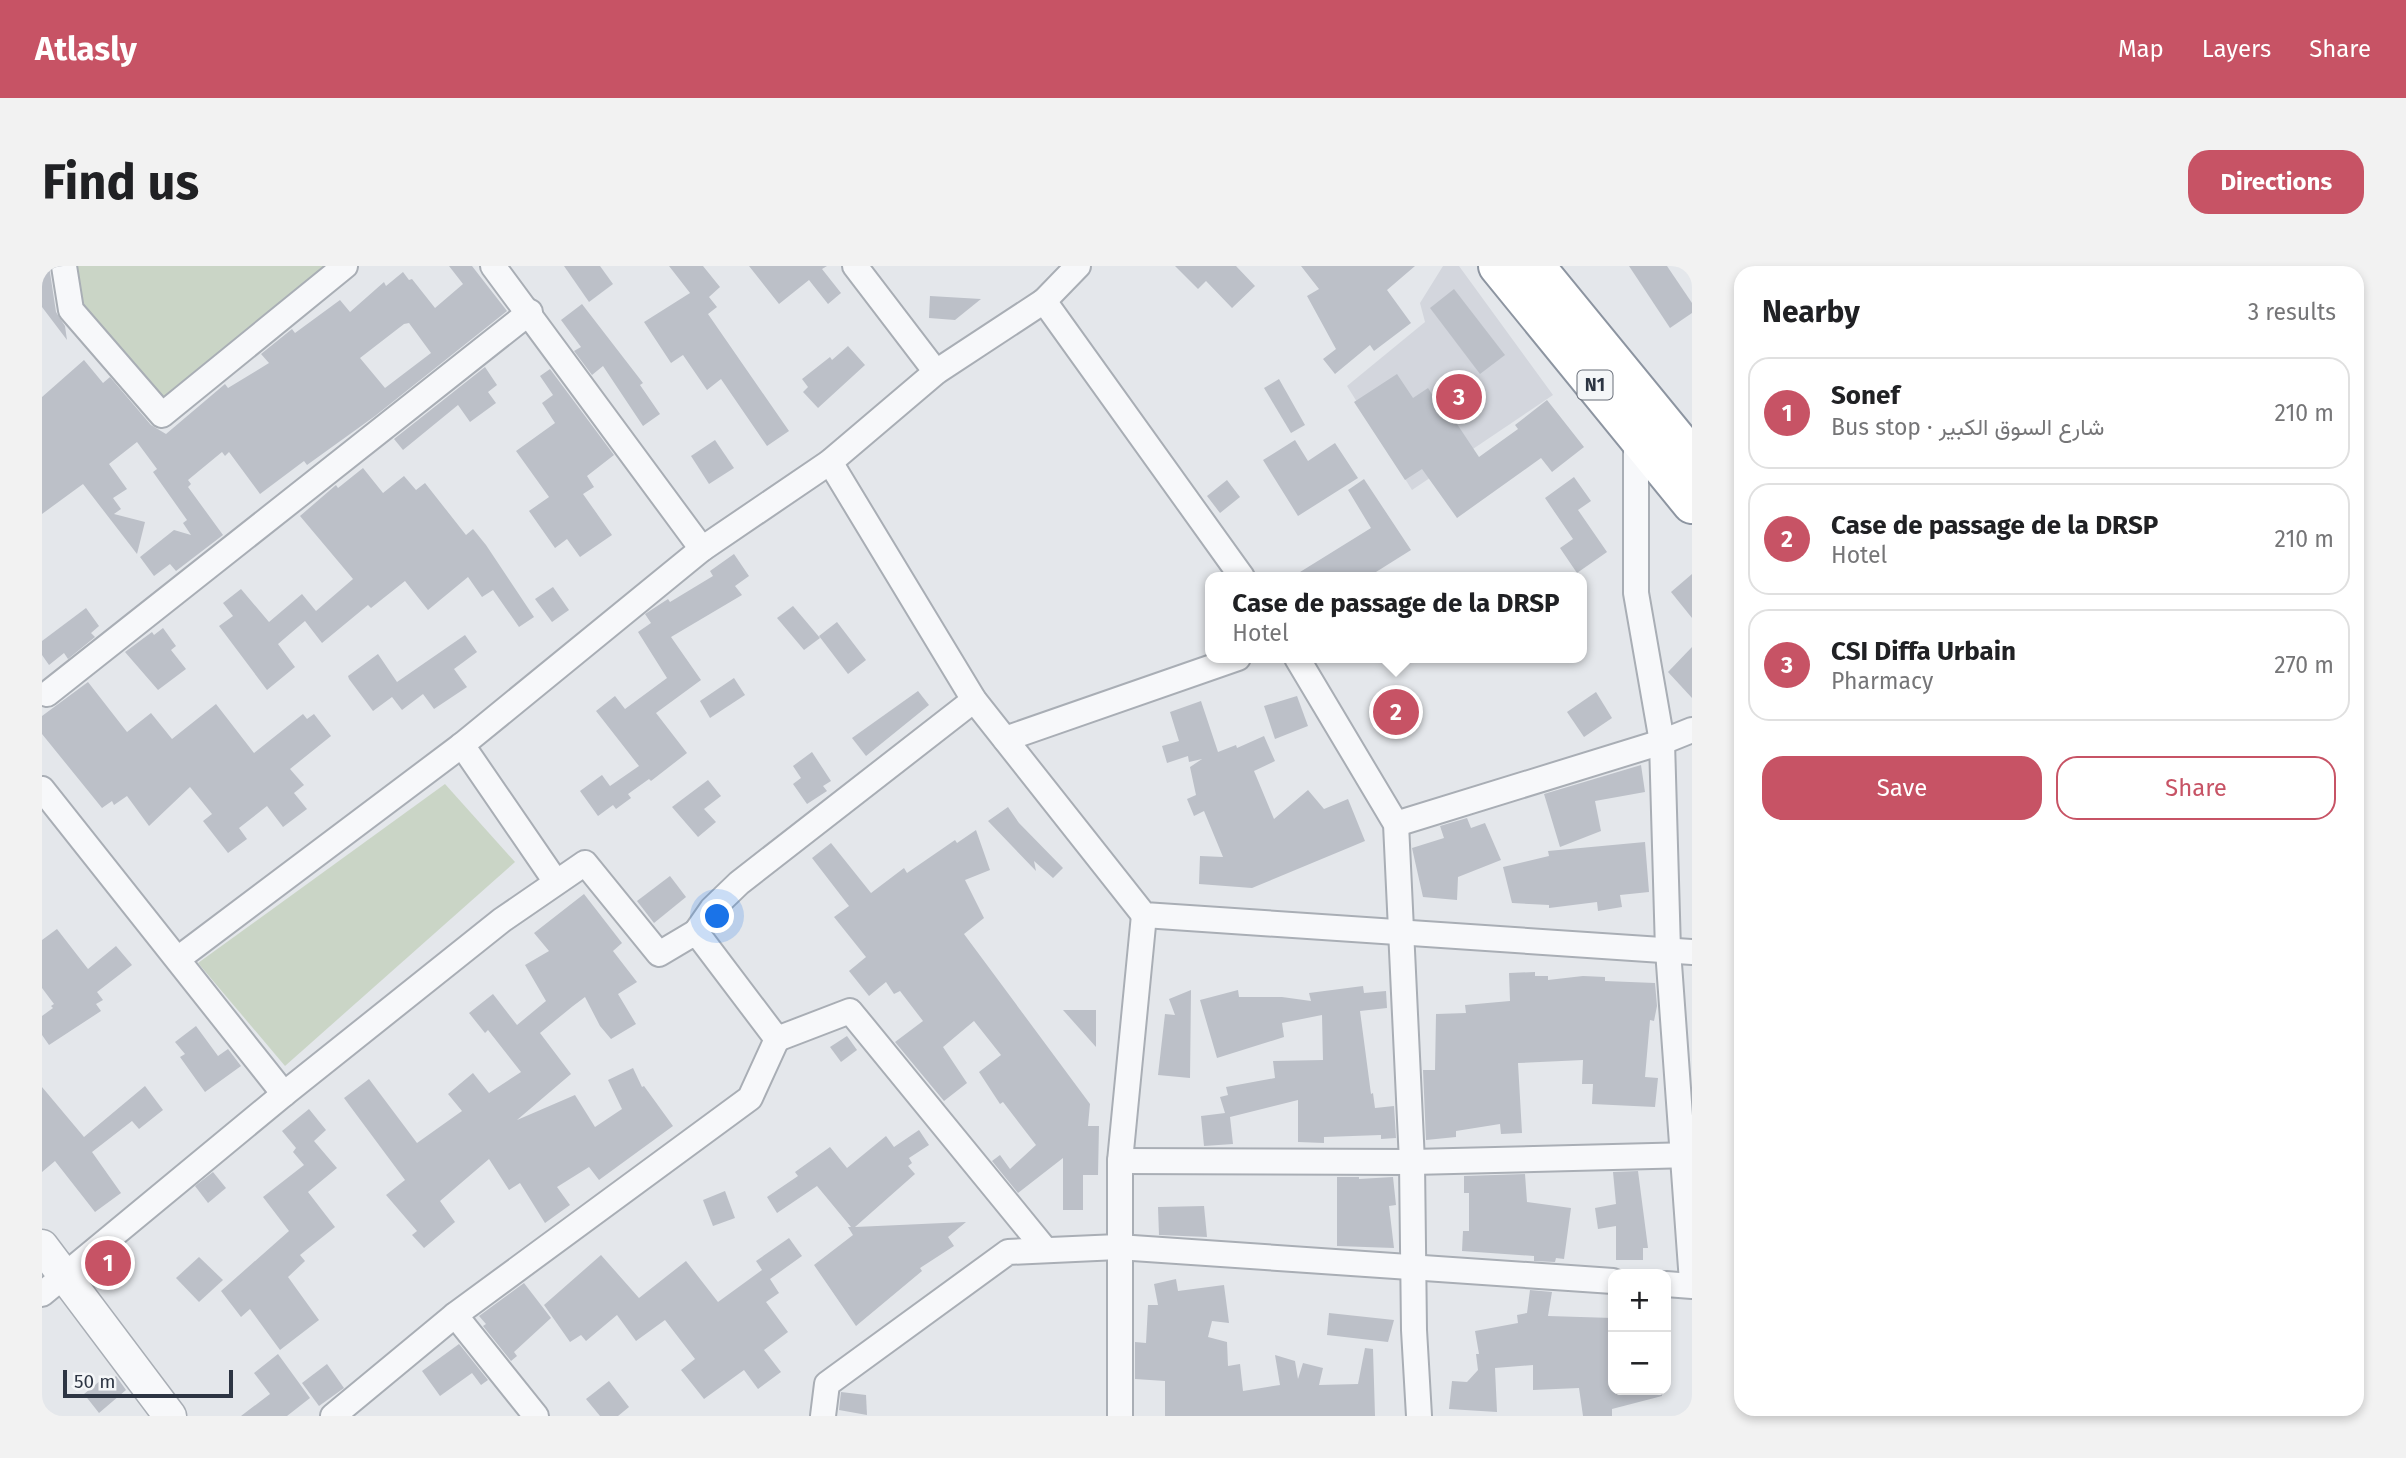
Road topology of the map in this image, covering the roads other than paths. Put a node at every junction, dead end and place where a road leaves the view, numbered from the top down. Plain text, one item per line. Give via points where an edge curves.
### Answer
1 (64, 266) edge
2 (345, 266) edge
3 (493, 266) edge
4 (855, 266) edge
5 (1078, 266) edge
6 (1498, 266) edge
7 (1535, 266) edge
8 (1044, 301) junction
9 (530, 312) junction
10 (936, 372) junction
11 (1636, 437) junction
12 (1692, 458) edge
13 (830, 462) junction
14 (1692, 504) edge
15 (702, 548) junction
16 (1238, 572) edge
17 (1224, 663) edge
18 (1300, 663) edge
19 (44, 693) edge
20 (974, 700) junction
21 (1692, 730) edge
22 (1005, 739) junction
23 (1662, 742) junction
24 (462, 745) junction
25 (42, 789) edge
26 (1395, 824) junction
27 (556, 882) junction
28 (1143, 915) junction
29 (696, 932) junction
30 (1401, 932) junction
31 (1680, 951) edge
32 (179, 958) junction
33 (777, 1039) junction
34 (284, 1094) junction
35 (1687, 1156) edge
36 (1120, 1161) junction
37 (1412, 1162) junction
38 (42, 1247) edge
39 (1118, 1247) junction
40 (1044, 1248) junction
41 (1413, 1268) junction
42 (1608, 1281) edge
43 (1671, 1284) edge
44 (1692, 1284) edge
45 (54, 1285) edge
46 (455, 1315) junction
47 (170, 1416) edge
48 (334, 1416) edge
49 (536, 1416) edge
50 (824, 1416) edge
51 (1120, 1416) edge
52 (1419, 1416) edge

1 - 2 street via 71,310 162,415
3 - 9 street
4 - 10 street
5 - 8 street
6 - 11 highway, N1
7 - 12 highway, N1
8 - 10 street
8 - 16 street
9 - 15 street
9 - 19 street
10 - 13 street
11 - 14 highway, N1
11 - 23 street via 1636,593
13 - 15 street
13 - 20 street
15 - 24 street
17 - 22 street
18 - 26 street
20 - 22 street
20 - 29 street via 739,883
21 - 23 street
22 - 28 street
23 - 26 street
23 - 31 street
24 - 27 street
24 - 32 street
25 - 32 street
26 - 30 street
27 - 29 street via 585,863 659,954
27 - 34 street
28 - 30 street
28 - 36 street
29 - 33 street
30 - 31 street
30 - 37 street
31 - 35 street
32 - 34 street
33 - 40 street via 850,1011
33 - 46 street via 750,1098
34 - 45 street
35 - 37 street
35 - 44 street
36 - 37 street
36 - 39 street
37 - 41 street
38 - 45 street
39 - 40 street
39 - 41 street
39 - 51 street
40 - 50 street via 1008,1252 827,1384
41 - 42 street
41 - 52 street
43 - 44 street
45 - 47 street
46 - 48 street
46 - 49 street

